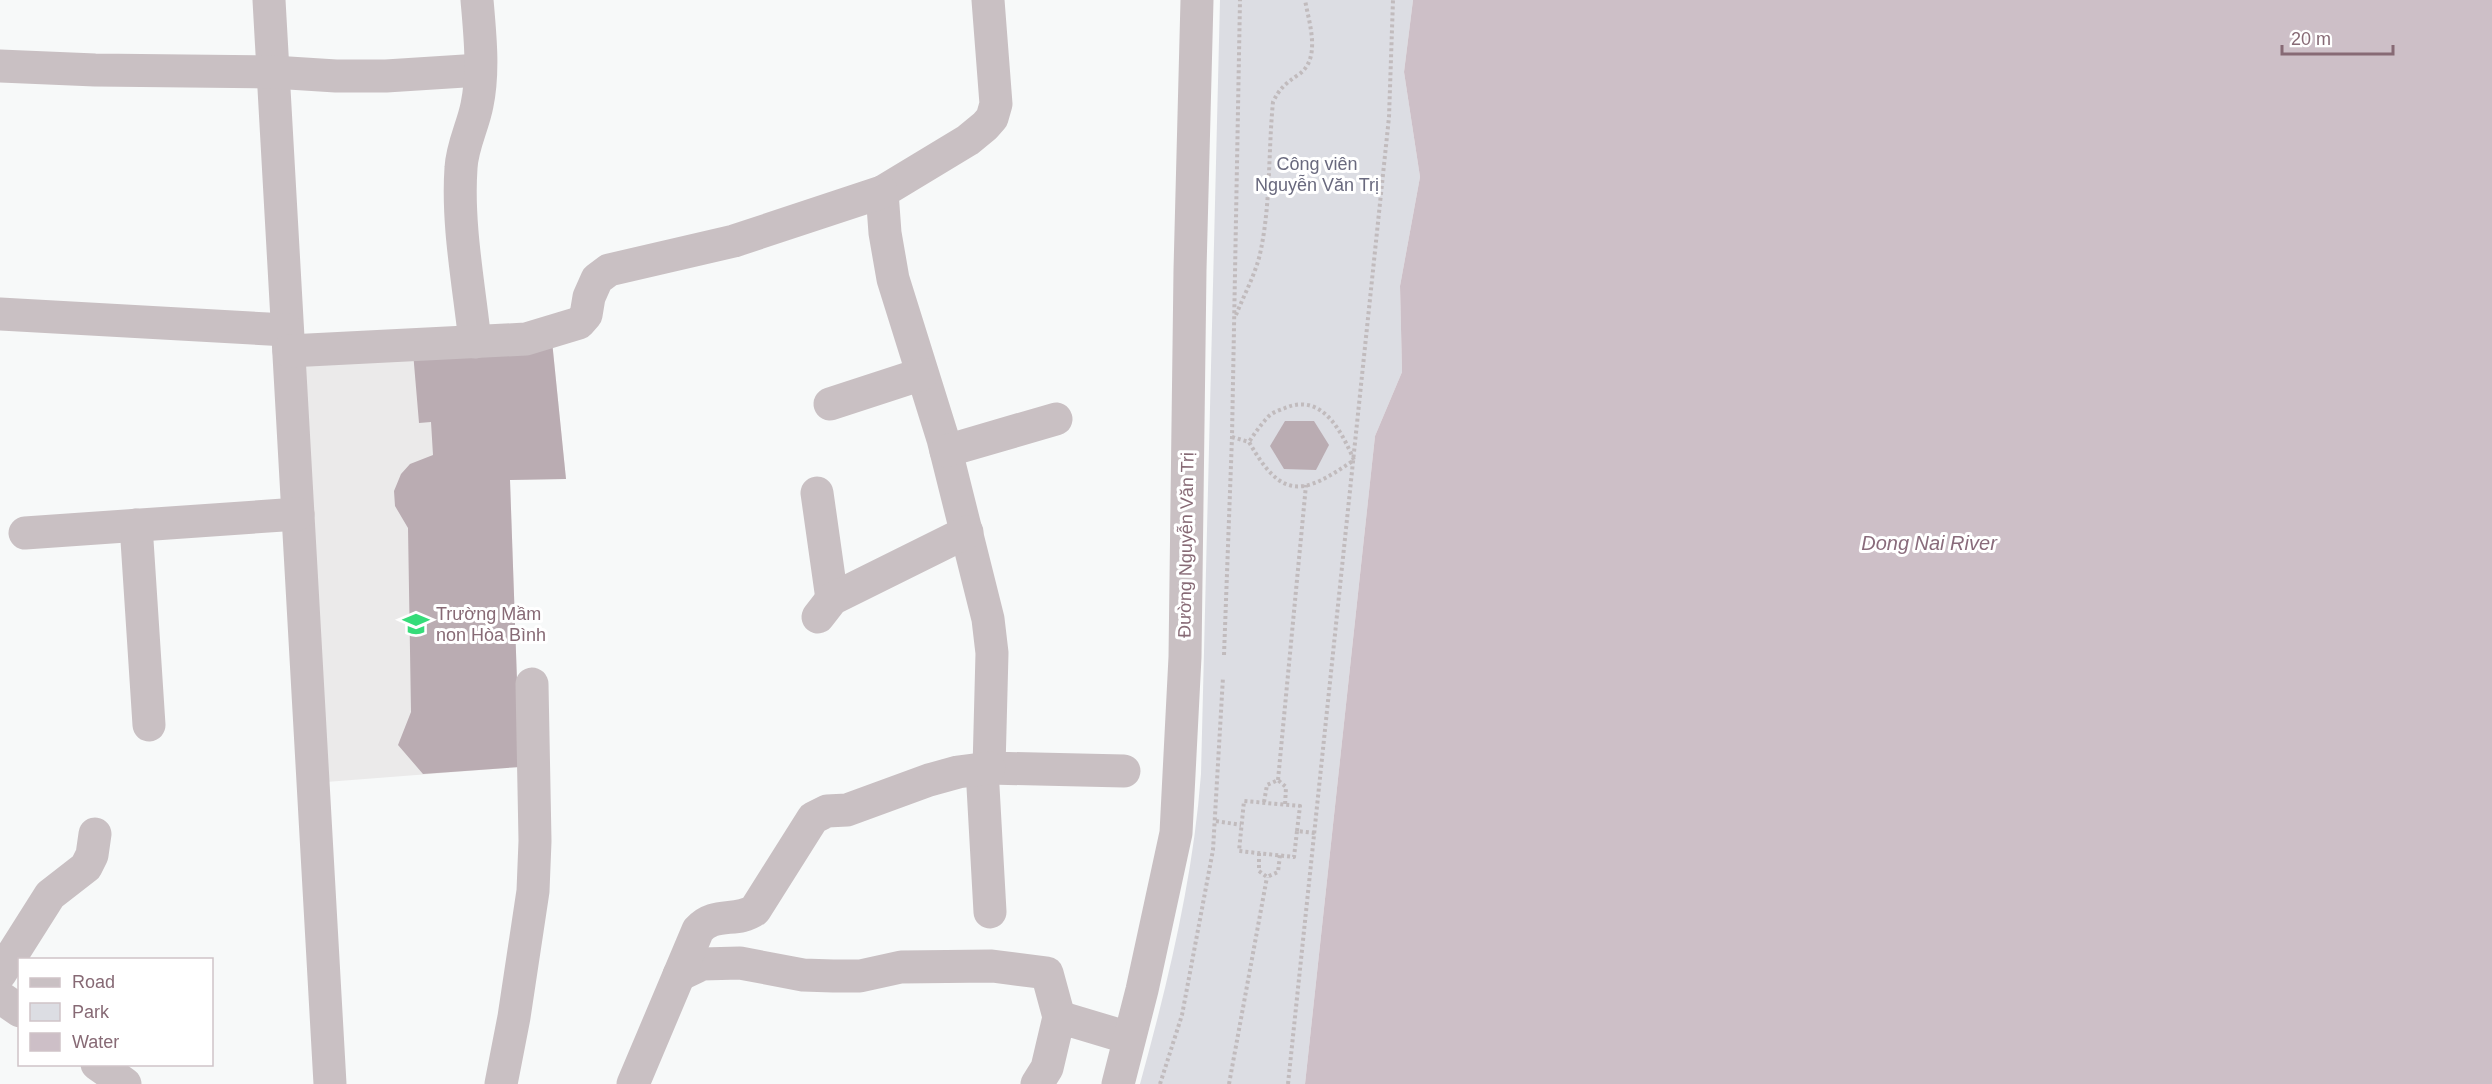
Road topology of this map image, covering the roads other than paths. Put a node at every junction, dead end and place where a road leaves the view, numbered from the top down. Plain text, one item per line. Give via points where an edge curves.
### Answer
1 (269, 0) edge
2 (477, 0) edge
3 (988, 0) edge
4 (1197, 0) edge
5 (0, 66) edge
6 (480, 70) junction
7 (273, 72) junction
8 (882, 192) junction
9 (0, 314) edge
10 (288, 341) junction
11 (475, 342) junction
12 (922, 374) junction
13 (830, 404) dead end
14 (1056, 419) dead end
15 (946, 451) junction
16 (817, 493) dead end
17 (298, 514) junction
18 (136, 525) junction
19 (967, 532) junction
20 (25, 533) dead end
21 (532, 684) dead end
22 (149, 724) dead end
23 (986, 769) junction
24 (1124, 771) dead end
25 (95, 834) dead end
26 (990, 912) dead end
27 (0, 974) edge
28 (679, 975) junction
29 (0, 997) edge
30 (18, 1010) edge
31 (1059, 1017) junction
32 (1129, 1038) junction
33 (98, 1066) edge
34 (125, 1084) edge
35 (330, 1084) edge
36 (501, 1084) edge
37 (633, 1084) edge
38 (1037, 1084) edge
39 (1118, 1084) edge

1 - 7 street
2 - 6 street
3 - 8 street via 996,104 992,118 968,140
4 - 32 street, Đường Nguyễn Văn Trị via 1180,774 1176,832
5 - 7 street
6 - 7 street via 386,76
6 - 11 street via 477,106 461,165 460,196
7 - 10 street
8 - 11 street via 734,241 609,270 597,279 586,315 579,323 526,339
8 - 12 street via 892,279
9 - 10 street
10 - 11 street
10 - 17 street
12 - 13 street
12 - 15 street
14 - 15 street
15 - 19 street
16 - 19 street via 825,608
17 - 18 street
17 - 35 street
18 - 20 street
18 - 22 street
19 - 23 street via 990,641
21 - 36 street via 533,891
23 - 24 street
23 - 26 street
23 - 28 street via 958,772 847,810 818,814 807,825 755,910 709,920 698,930
25 - 27 street via 86,867 50,895
28 - 31 street via 702,964 740,963 803,975 833,976 860,976 901,967 992,966 1047,973
28 - 37 street
29 - 30 street
31 - 32 street
31 - 38 street via 1047,1068
32 - 39 street, Đường Nguyễn Văn Trị
33 - 34 street

